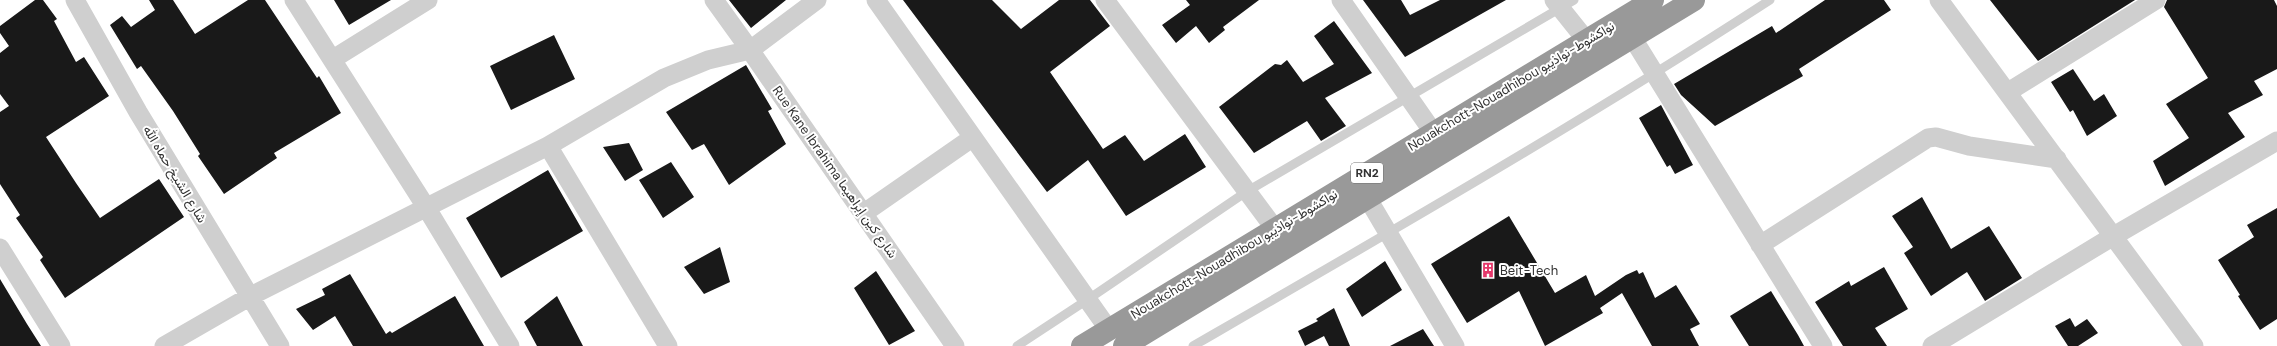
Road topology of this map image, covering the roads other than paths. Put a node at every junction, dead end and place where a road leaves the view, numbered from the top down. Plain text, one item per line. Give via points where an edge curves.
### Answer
1 (75, 0) edge
2 (294, 0) edge
3 (428, 0) edge
4 (714, 0) edge
5 (817, 0) edge
6 (876, 0) edge
7 (1105, 0) edge
8 (1341, 0) edge
9 (1653, 0) edge
10 (1770, 0) edge
11 (1939, 0) edge
12 (2156, 0) edge
13 (1690, 1) edge
14 (1562, 3) edge
15 (1632, 37) junction
16 (1586, 40) junction
17 (750, 50) junction
18 (333, 59) junction
19 (1655, 74) junction
20 (2008, 92) junction
21 (1408, 98) junction
22 (1433, 132) junction
23 (972, 138) junction
24 (2277, 141) edge
25 (548, 146) junction
26 (2057, 160) junction
27 (1246, 192) junction
28 (1368, 199) junction
29 (426, 207) junction
30 (864, 213) junction
31 (1275, 229) junction
32 (1388, 233) junction
33 (2112, 237) junction
34 (1760, 245) junction
35 (0, 248) edge
36 (249, 297) junction
37 (1087, 300) junction
38 (1109, 330) junction
39 (61, 346) edge
40 (164, 346) edge
41 (280, 346) edge
42 (510, 346) edge
43 (668, 346) edge
44 (955, 346) edge
45 (1016, 346) edge
46 (1082, 346) edge
47 (1124, 346) edge
48 (1193, 346) edge
49 (1455, 346) edge
50 (1823, 346) edge
51 (1932, 346) edge
52 (2194, 346) edge

1 - 36 street, شارع الشيخ حماه الله via 138,112
2 - 18 street
3 - 18 street
4 - 17 street, Rue Kane Ibrahima شارع كين إبراهيما
5 - 17 street
6 - 23 street
7 - 27 street
8 - 21 street
9 - 16 highway, Nouakchott-Nouadhibou نواكشوط-نواذيبو / RN2
10 - 19 lane
11 - 20 street
12 - 20 street
13 - 15 highway, Nouakchott-Nouadhibou نواكشوط-نواذيبو / RN2
14 - 16 street
14 - 21 lane
15 - 19 street
15 - 28 highway, Nouakchott-Nouadhibou نواكشوط-نواذيبو / RN2
16 - 22 highway, Nouakchott-Nouadhibou نواكشوط-نواذيبو / RN2
17 - 25 street via 708,60 664,78
17 - 30 street, Rue Kane Ibrahima شارع كين إبراهيما
18 - 29 street
19 - 32 lane
19 - 34 street
20 - 26 street
21 - 22 street
21 - 27 lane
22 - 31 highway, Nouakchott-Nouadhibou نواكشوط-نواذيبو / RN2
23 - 30 street
23 - 37 street
24 - 33 street
25 - 29 street
25 - 43 street
26 - 33 street
26 - 34 street via 1969,146 1936,137 1928,138
27 - 31 street
27 - 37 lane
28 - 32 street
28 - 47 highway, Nouakchott-Nouadhibou نواكشوط-نواذيبو / RN2
29 - 36 street
29 - 42 street
30 - 44 street, Rue Kane Ibrahima شارع كين إبراهيما
31 - 38 highway, Nouakchott-Nouadhibou نواكشوط-نواذيبو / RN2
32 - 48 lane
32 - 49 street
33 - 51 street
33 - 52 street
34 - 50 street
35 - 39 street
36 - 40 street
36 - 41 street, شارع الشيخ حماه الله
37 - 38 street
37 - 45 lane
38 - 46 highway, Nouakchott-Nouadhibou نواكشوط-نواذيبو / RN2

